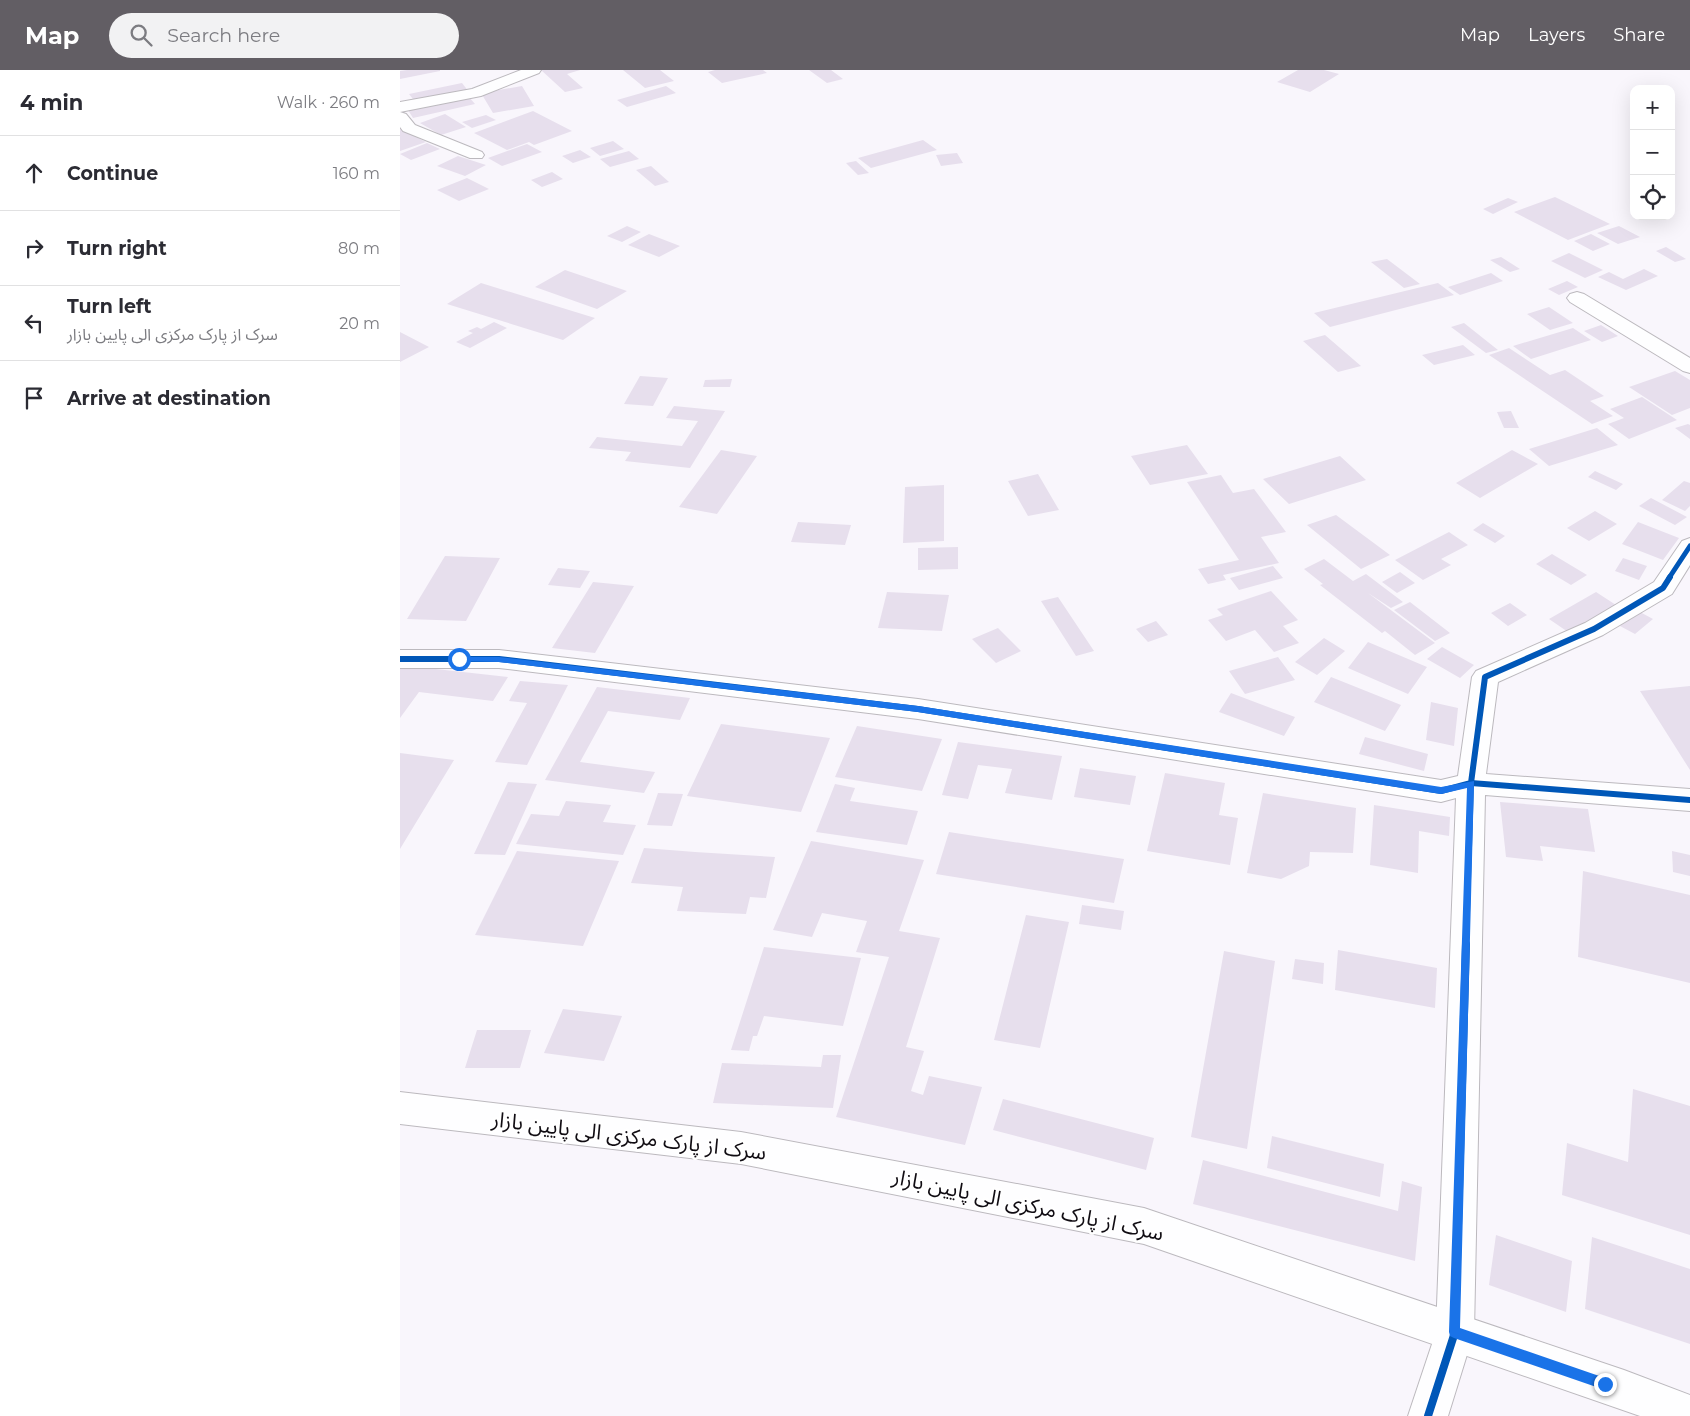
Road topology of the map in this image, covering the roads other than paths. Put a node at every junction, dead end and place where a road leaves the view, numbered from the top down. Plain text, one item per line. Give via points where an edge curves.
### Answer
1 (534, 70) edge
2 (400, 107) edge
3 (400, 117) edge
4 (476, 155) dead end
5 (1577, 298) dead end
6 (1690, 367) edge
7 (1690, 546) edge
8 (400, 659) edge
9 (1471, 783) junction
10 (1690, 800) edge
11 (400, 1108) edge
12 (1454, 1332) junction
13 (1428, 1416) edge
14 (1690, 1416) edge

1 - 2 street via 476,93
3 - 4 street via 409,128
5 - 6 street
7 - 9 street via 1663,588 1594,630 1485,677
8 - 9 street via 499,659 918,709 1441,791
9 - 10 street
9 - 12 street
11 - 12 street, سرک از پارک مرکزی الی پایین بازار via 741,1148 1144,1226
12 - 13 street
12 - 14 street, سرک از پارک مرکزی الی پایین بازار

